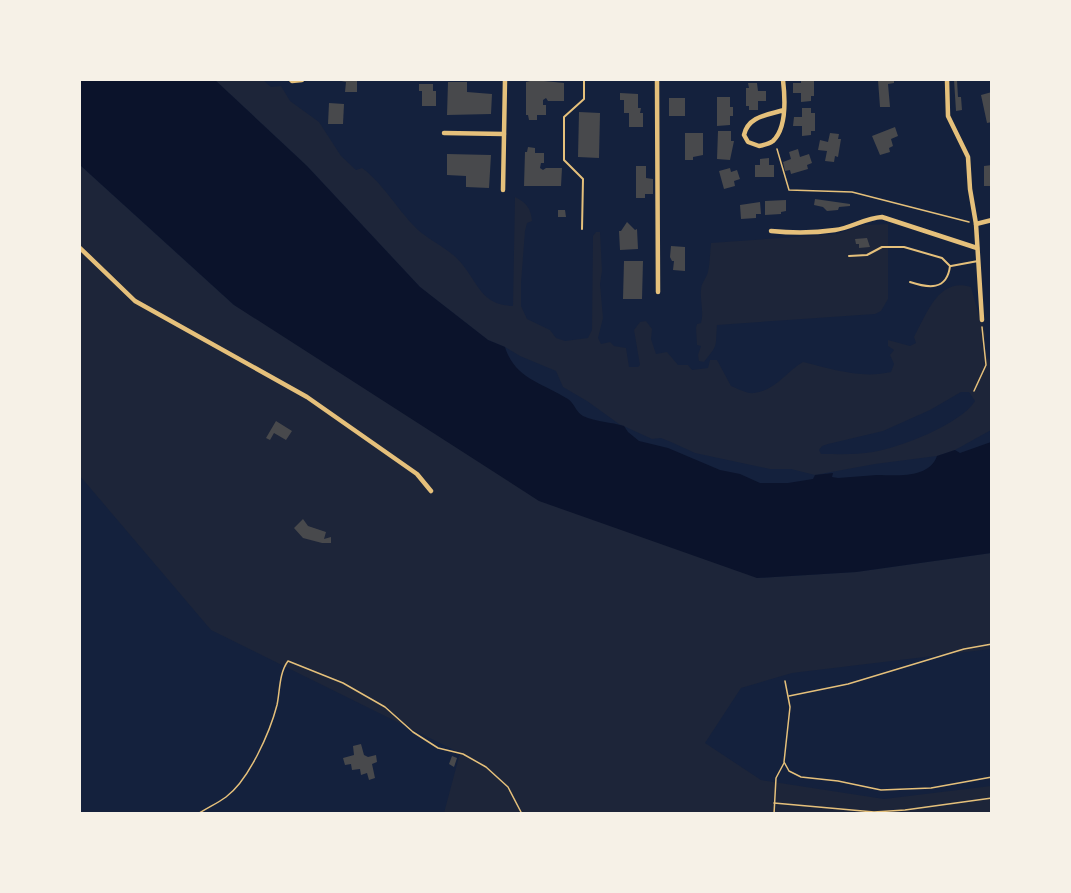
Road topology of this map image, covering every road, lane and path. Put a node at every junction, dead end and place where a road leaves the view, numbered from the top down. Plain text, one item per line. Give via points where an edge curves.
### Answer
1 (291, 80) edge
2 (302, 80) edge
3 (505, 80) edge
4 (584, 80) edge
5 (657, 80) edge
6 (783, 80) edge
7 (947, 80) edge
8 (784, 110) junction
9 (444, 133) dead end
10 (504, 134) junction
11 (774, 140) junction
12 (502, 190) dead end
13 (992, 220) edge
14 (976, 224) junction
15 (582, 229) dead end
16 (771, 231) dead end
17 (80, 248) edge
18 (977, 248) junction
19 (849, 256) dead end
20 (978, 261) junction
21 (950, 266) junction
22 (910, 282) dead end
23 (658, 292) dead end
24 (982, 320) joint
25 (974, 391) dead end
26 (431, 491) dead end
27 (992, 644) edge
28 (785, 681) dead end
29 (788, 696) junction
30 (784, 762) junction
31 (992, 777) edge
32 (992, 798) edge
33 (774, 803) junction
34 (198, 813) edge
35 (522, 813) edge
36 (774, 813) edge

1 - 2 street
3 - 10 street
4 - 15 lane via 584,99 564,117 564,160 583,179
5 - 23 street
6 - 8 street
7 - 14 street via 948,116 968,157
8 - 11 street
8 - 11 street via 751,120 745,127 744,135 753,146
9 - 10 street
10 - 12 street
11 - 14 path via 789,190 852,192
13 - 14 street
14 - 18 street
16 - 18 street via 837,230 882,217
17 - 26 street via 135,301 307,397 417,474
18 - 20 street
19 - 21 lane via 867,255 882,247 904,247 942,258
20 - 21 lane
20 - 24 street
21 - 22 lane via 949,274 937,286
24 - 25 path via 986,364
27 - 29 path via 848,684
28 - 29 path
29 - 30 path
30 - 31 path via 789,771 801,777 881,790 931,788
30 - 33 path via 776,778
32 - 33 path via 874,812
33 - 36 path
34 - 35 path via 227,797 239,784 259,750 277,706 283,666 288,661 343,683 385,707 438,748 463,754 486,767 508,787

